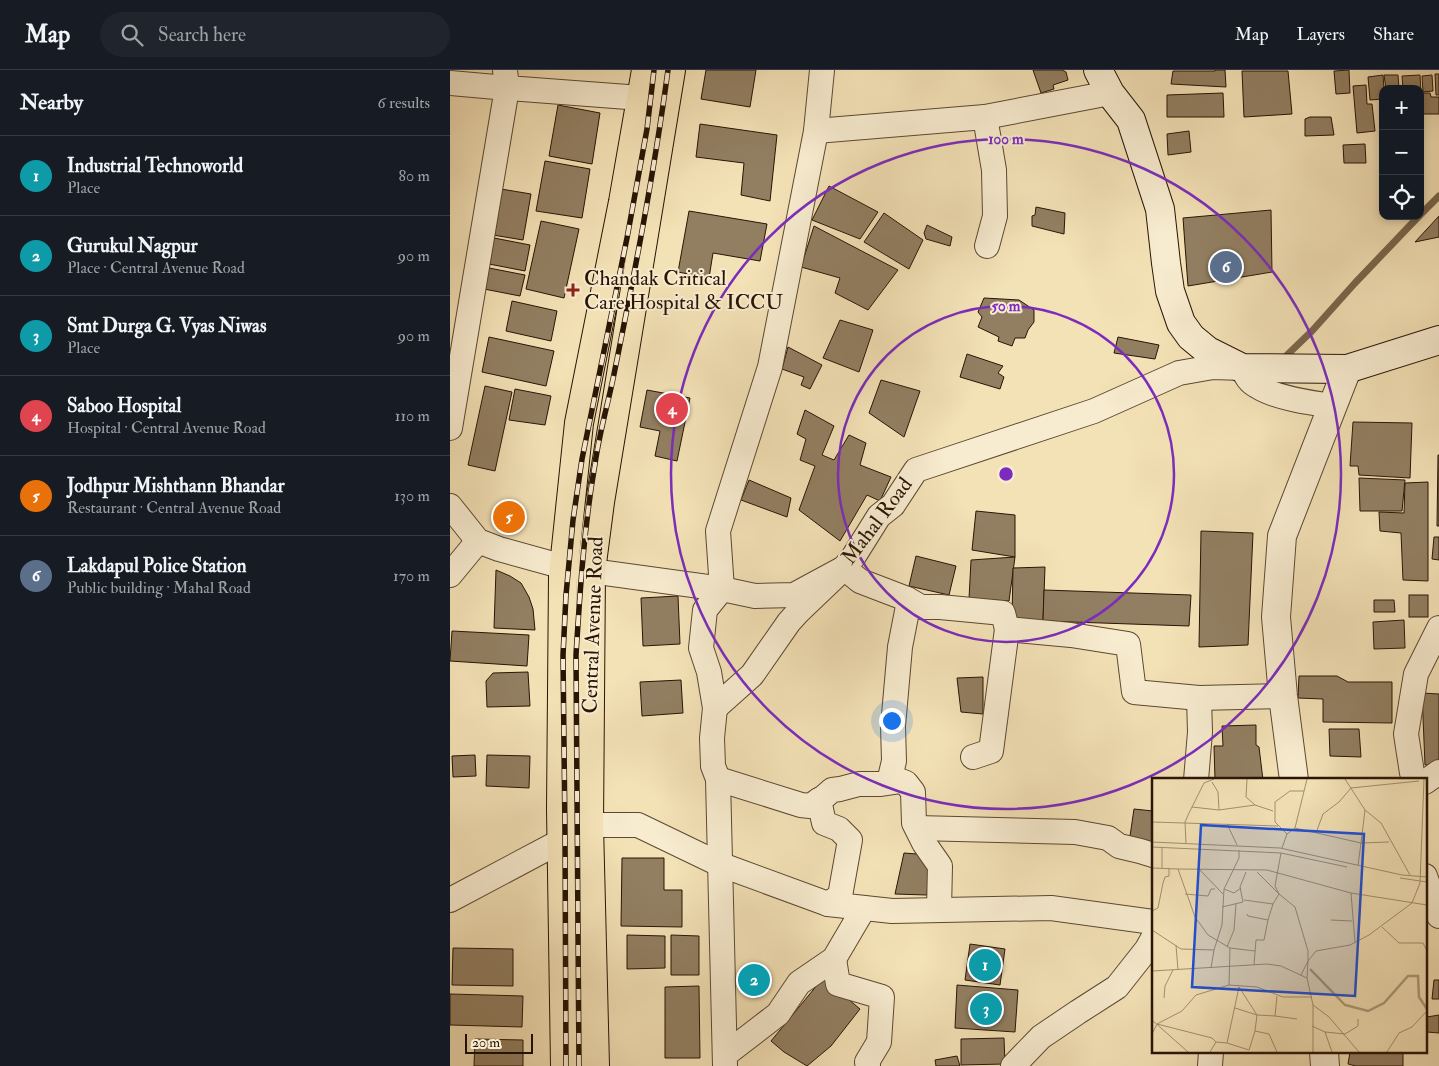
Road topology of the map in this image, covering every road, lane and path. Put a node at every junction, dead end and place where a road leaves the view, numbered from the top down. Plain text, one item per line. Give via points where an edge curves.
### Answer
1 (646, 70) edge
2 (671, 70) edge
3 (822, 70) edge
4 (506, 79) edge
5 (1104, 81) edge
6 (450, 83) edge
7 (641, 98) junction
8 (985, 117) junction
9 (816, 131) junction
10 (987, 246) dead end
11 (1439, 340) edge
12 (455, 362) edge
13 (1242, 368) junction
14 (1347, 369) junction
15 (1333, 406) junction
16 (450, 428) edge
17 (450, 506) edge
18 (478, 541) junction
19 (564, 567) junction
20 (844, 568) junction
21 (591, 571) junction
22 (450, 575) edge
23 (722, 589) junction
24 (907, 599) junction
25 (1439, 628) edge
26 (1007, 629) junction
27 (1283, 696) junction
28 (1199, 698) junction
29 (715, 708) junction
30 (973, 758) dead end
31 (1439, 772) edge
32 (718, 778) junction
33 (1196, 778) edge
34 (1294, 778) edge
35 (1416, 778) edge
36 (1426, 781) edge
37 (889, 782) junction
38 (1426, 786) edge
39 (1439, 787) edge
40 (820, 800) junction
41 (589, 825) junction
42 (916, 828) junction
43 (561, 841) junction
44 (1152, 855) edge
45 (719, 864) junction
46 (1426, 879) edge
47 (450, 900) edge
48 (828, 904) junction
49 (864, 908) junction
50 (939, 910) junction
51 (1439, 916) edge
52 (1152, 922) edge
53 (1152, 940) edge
54 (834, 959) junction
55 (726, 1060) edge
56 (565, 1066) edge
57 (595, 1066) edge
58 (868, 1066) edge
59 (1013, 1066) edge

1 - 7 main road
2 - 21 main road, Central Avenue Road
3 - 9 street
4 - 6 street
4 - 7 street
4 - 12 street
5 - 8 street
5 - 13 main road via 1131,120 1160,209 1170,292 1181,323 1191,337 1208,351
7 - 19 main road via 579,423
8 - 9 street
8 - 10 street via 994,170 994,216
9 - 23 street via 770,367 718,531
11 - 14 main road
12 - 16 street
13 - 14 main road
13 - 15 street via 1248,380 1266,391
13 - 20 street, Mahal Road via 1213,367 1180,373 1094,411 916,470 893,504 879,516
14 - 15 main road
15 - 27 main road via 1282,536 1276,617
17 - 18 street
18 - 19 street
18 - 22 street
19 - 21 main road
19 - 43 main road
20 - 23 street, Mahal Road via 794,595 755,596
20 - 24 street via 860,580
20 - 29 street via 789,622 752,675
21 - 23 street, Mahal Road
21 - 41 main road, Central Avenue Road
23 - 29 street via 705,610 701,648
24 - 26 street via 920,607 1003,613
24 - 37 street via 894,716 894,761
25 - 35 street via 1416,674 1406,734
26 - 28 street via 1128,644 1134,692
26 - 30 street via 991,751
27 - 28 street
27 - 34 main road
28 - 33 street
29 - 32 street via 713,766
31 - 36 street
32 - 40 street via 801,805 810,806
32 - 45 street
37 - 40 street via 832,790
37 - 42 street via 901,781 910,786
38 - 39 street
40 - 48 street via 824,823 839,829 850,840 840,896
41 - 45 street via 638,824
41 - 57 main road, Central Avenue Road
42 - 44 street via 1075,832 1108,838 1119,846
42 - 50 street via 940,866
43 - 47 street
43 - 56 main road
45 - 48 street
45 - 55 street
46 - 51 street
48 - 49 street
49 - 50 street
49 - 54 street
50 - 52 street via 1051,908
53 - 59 street via 1117,987 1041,1037
54 - 55 street via 799,983 778,1014
54 - 58 street via 838,984 882,998 879,1042 867,1062

